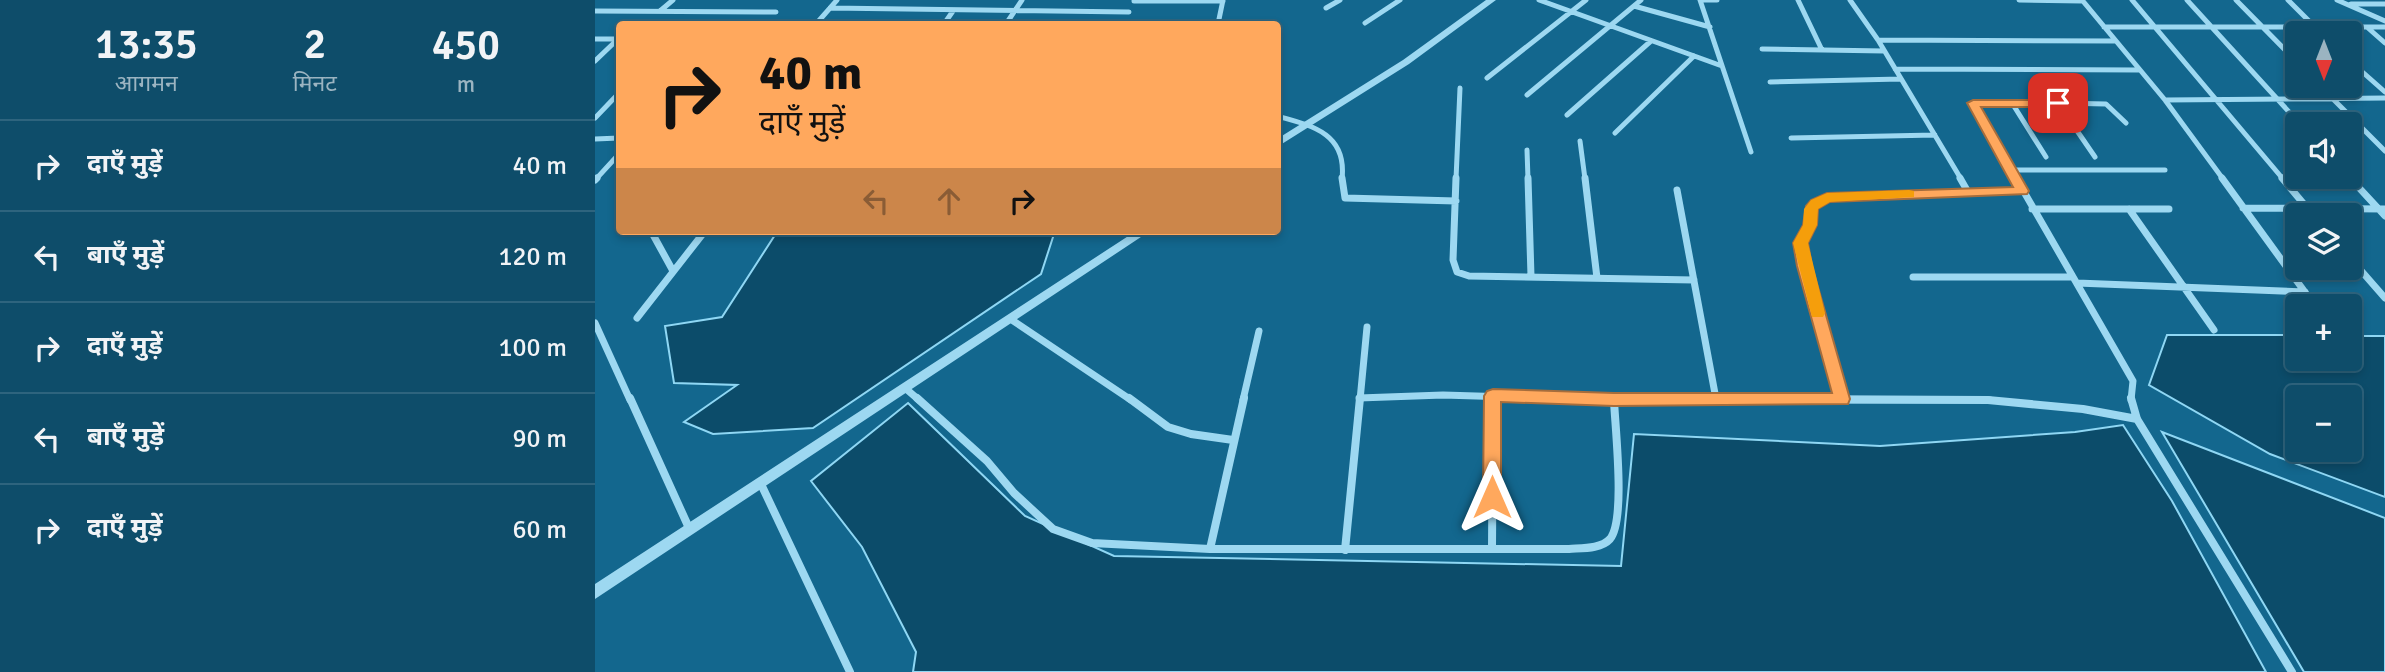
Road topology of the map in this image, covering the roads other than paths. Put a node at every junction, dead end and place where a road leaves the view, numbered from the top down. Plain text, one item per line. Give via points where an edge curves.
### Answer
1 (673, 0) edge
2 (837, 0) edge
3 (1022, 0) edge
4 (1134, 0) edge
5 (1340, 0) edge
6 (1400, 0) edge
7 (1539, 0) edge
8 (1586, 0) edge
9 (1641, 0) edge
10 (1700, 0) edge
11 (1717, 0) edge
12 (1798, 0) edge
13 (1850, 0) edge
14 (2019, 0) edge
15 (2082, 0) edge
16 (2132, 0) edge
17 (2187, 0) edge
18 (2236, 0) edge
19 (2288, 0) edge
20 (2337, 0) edge
21 (1223, 1) edge
22 (1489, 1) edge
23 (2348, 4) junction
24 (2385, 4) edge
25 (1634, 6) junction
26 (830, 8) junction
27 (1325, 8) dead end
28 (953, 10) junction
29 (595, 11) edge
30 (1014, 11) junction
31 (659, 12) junction
32 (776, 12) dead end
33 (1129, 12) junction
34 (1572, 12) junction
35 (819, 21) edge
36 (945, 21) edge
37 (1008, 21) edge
38 (1124, 21) edge
39 (1218, 21) edge
40 (2308, 21) edge
41 (2385, 21) edge
42 (1365, 23) dead end
43 (1611, 26) junction
44 (1710, 27) junction
45 (2104, 27) junction
46 (2154, 27) junction
47 (2211, 27) junction
48 (2262, 27) junction
49 (2285, 27) edge
50 (2363, 27) edge
51 (2367, 27) junction
52 (2385, 27) edge
53 (616, 39) edge
54 (595, 40) edge
55 (1878, 40) junction
56 (1651, 41) junction
57 (2116, 41) junction
58 (616, 42) edge
59 (2385, 43) edge
60 (1762, 49) dead end
61 (1822, 50) junction
62 (1884, 51) junction
63 (2285, 51) edge
64 (1693, 56) junction
65 (595, 61) edge
66 (1722, 66) junction
67 (1895, 69) junction
68 (2139, 70) junction
69 (2363, 73) edge
70 (1487, 78) dead end
71 (1901, 79) junction
72 (1770, 82) dead end
73 (1460, 89) dead end
74 (2385, 92) edge
75 (1527, 95) dead end
76 (616, 96) edge
77 (2277, 99) junction
78 (2333, 99) junction
79 (2385, 99) edge
80 (2165, 100) junction
81 (2217, 100) junction
82 (2012, 103) junction
83 (2058, 103) junction
84 (2289, 112) edge
85 (1567, 115) dead end
86 (1281, 117) edge
87 (595, 118) edge
88 (2126, 123) dead end
89 (1308, 124) junction
90 (1615, 133) dead end
91 (1935, 135) junction
92 (616, 138) edge
93 (1791, 138) dead end
94 (595, 139) edge
95 (1281, 141) edge
96 (1580, 141) dead end
97 (1527, 150) dead end
98 (2385, 151) edge
99 (1751, 152) dead end
100 (616, 157) edge
101 (2046, 157) dead end
102 (2095, 157) dead end
103 (2011, 170) junction
104 (2165, 170) dead end
105 (595, 180) edge
106 (2361, 189) edge
107 (1677, 190) dead end
108 (1968, 191) junction
109 (2022, 191) junction
110 (1455, 201) junction
111 (2303, 203) edge
112 (2243, 208) junction
113 (2285, 208) edge
114 (2032, 209) junction
115 (2129, 209) junction
116 (2169, 209) dead end
117 (2362, 209) edge
118 (2382, 209) edge
119 (2385, 216) edge
120 (652, 235) edge
121 (702, 235) edge
122 (1138, 235) edge
123 (673, 271) junction
124 (2362, 272) edge
125 (1531, 276) junction
126 (1913, 277) dead end
127 (1597, 278) junction
128 (1694, 280) junction
129 (2075, 280) junction
130 (2184, 287) junction
131 (2305, 292) joint
132 (2385, 298) edge
133 (637, 318) dead end
134 (1012, 320) junction
135 (595, 323) edge
136 (1367, 327) dead end
137 (1259, 331) dead end
138 (2214, 331) dead end
139 (905, 388) junction
140 (1493, 396) junction
141 (1359, 398) junction
142 (1716, 399) junction
143 (1842, 399) junction
144 (1614, 400) junction
145 (2137, 419) junction
146 (1233, 440) junction
147 (760, 482) junction
148 (689, 528) junction
149 (1492, 548) junction
150 (1210, 549) junction
151 (1345, 550) junction
152 (595, 590) edge
153 (850, 672) edge
154 (2292, 672) edge

1 - 31 street
2 - 26 street
3 - 30 street
4 - 21 street
4 - 33 street
5 - 27 street
6 - 42 street
7 - 34 street
8 - 34 street
9 - 25 street
10 - 11 street
10 - 44 street
12 - 61 street
13 - 55 street
14 - 15 street
15 - 45 street
16 - 46 street
17 - 47 street
18 - 48 street
19 - 40 street
20 - 23 street
21 - 39 street
22 - 89 street via 1421,52
23 - 24 street
23 - 41 street
25 - 43 street
25 - 44 street
26 - 28 street
26 - 35 street
28 - 30 street
28 - 36 street
29 - 31 street
30 - 33 street
30 - 37 street
31 - 32 street
33 - 38 street
34 - 43 street
34 - 70 street
43 - 56 street
43 - 75 street
44 - 66 street
45 - 46 street
45 - 57 street
46 - 47 street
46 - 81 street
47 - 48 street
47 - 77 street
48 - 49 street
48 - 63 street
50 - 51 street
51 - 52 street
51 - 59 street
53 - 54 street
55 - 57 street
55 - 62 street
56 - 64 street
56 - 85 street
57 - 68 street
58 - 65 street
60 - 61 street
61 - 62 street
62 - 67 street
64 - 66 street
64 - 90 street
66 - 99 street
67 - 68 street
67 - 71 street
68 - 80 street
69 - 74 street
71 - 72 street
71 - 91 street
73 - 110 street
76 - 87 street
77 - 78 street
77 - 81 street
77 - 84 street
78 - 79 street
78 - 98 street
80 - 81 street
80 - 112 street
81 - 111 street
82 - 83 street
82 - 101 street
82 - 103 street via 1973,103
83 - 88 street via 2106,104
83 - 102 street
86 - 89 street
89 - 95 street
89 - 110 street via 1339,149 1345,198
91 - 93 street
91 - 108 street
92 - 94 street
96 - 127 street
97 - 125 street
100 - 105 street
103 - 104 street
103 - 109 street
106 - 118 street
107 - 128 street
108 - 109 street
108 - 143 street via 1827,197 1811,209 1810,225 1801,243 1804,266
109 - 114 street
110 - 125 street via 1453,260 1457,272
112 - 113 street
112 - 131 street
114 - 115 street
114 - 129 street
115 - 116 street
115 - 130 street
117 - 118 street
118 - 119 street
120 - 123 street
121 - 123 street
122 - 134 street
123 - 133 street
124 - 132 street
125 - 127 street
126 - 129 street
127 - 128 street
128 - 142 street
129 - 130 street
129 - 145 street via 2133,381 2131,403
130 - 131 street
130 - 138 street
134 - 139 street
134 - 146 street via 1168,427
135 - 148 street
136 - 141 street
137 - 146 street
139 - 147 street
139 - 150 street via 987,461 1014,494 1053,529 1092,543
140 - 141 street
140 - 144 street
140 - 149 street
141 - 151 street
142 - 143 street
142 - 144 street
143 - 145 street via 1988,400
144 - 149 street via 1619,512 1613,539 1595,547 1569,549
145 - 154 street
146 - 150 street
147 - 148 street
147 - 153 street
148 - 152 street
149 - 151 street
150 - 151 street

